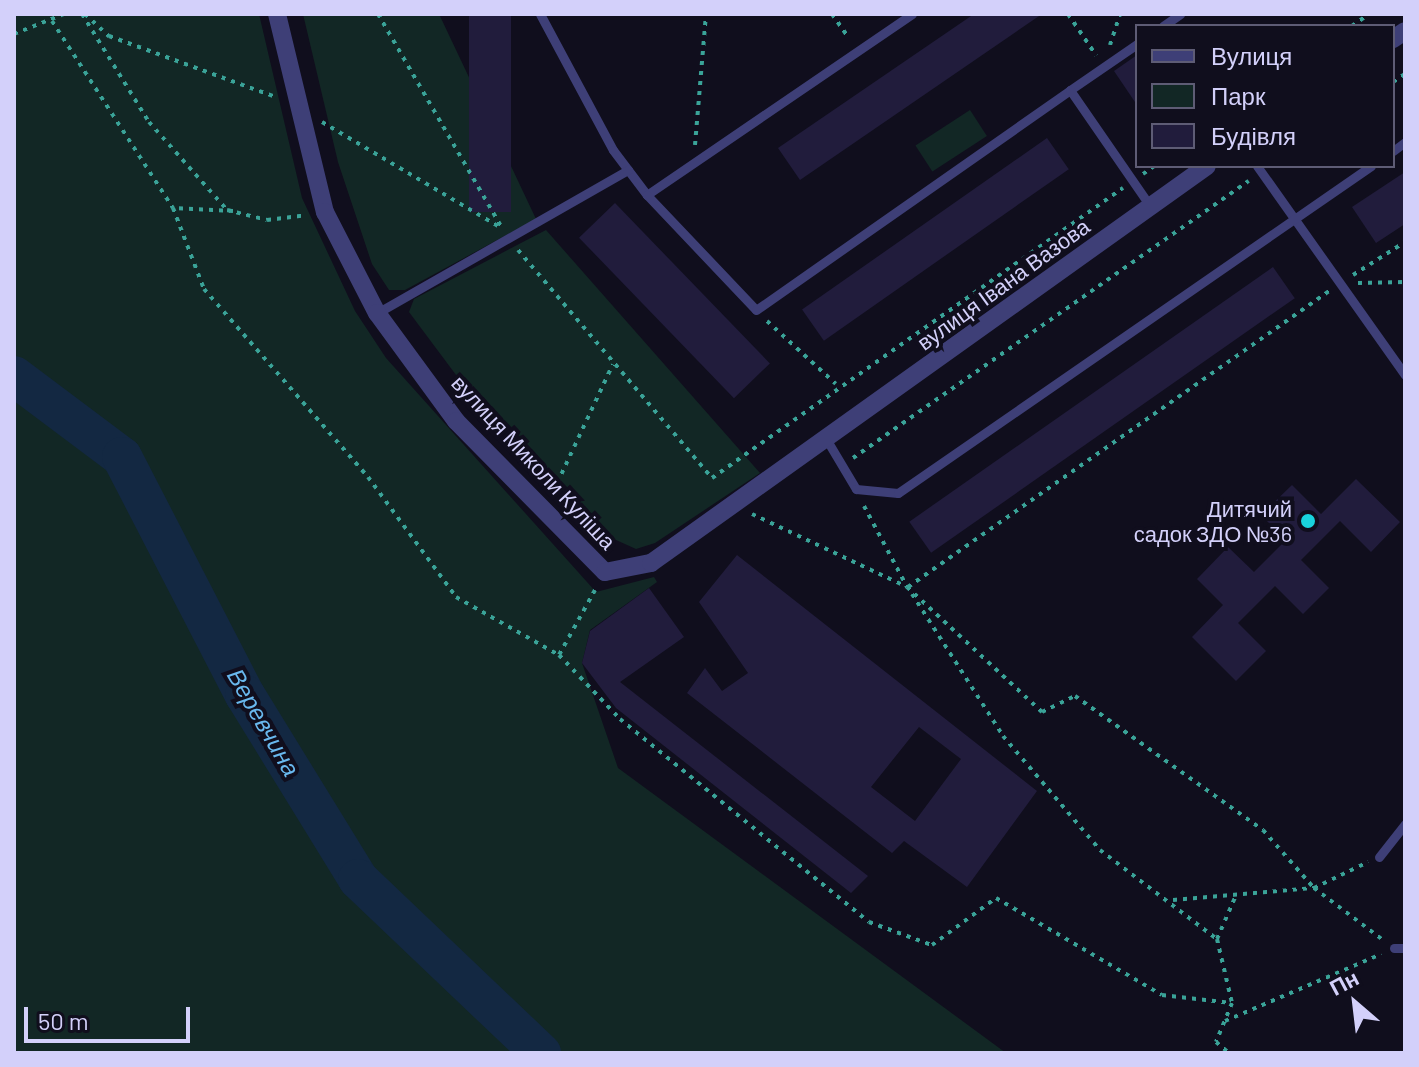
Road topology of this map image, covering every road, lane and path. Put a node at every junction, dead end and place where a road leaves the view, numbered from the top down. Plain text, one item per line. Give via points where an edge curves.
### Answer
1 (64, 14) edge
2 (84, 14) edge
3 (277, 14) edge
4 (378, 14) edge
5 (540, 14) edge
6 (706, 14) edge
7 (832, 14) edge
8 (912, 14) edge
9 (1068, 14) edge
10 (52, 21) junction
11 (14, 34) edge
12 (1135, 45) edge
13 (858, 51) junction
14 (1104, 66) junction
15 (1070, 90) junction
16 (294, 104) junction
17 (694, 163) junction
18 (1151, 168) edge
19 (1204, 168) edge
20 (1368, 168) edge
21 (1260, 169) edge
22 (628, 170) junction
23 (1133, 181) junction
24 (647, 195) junction
25 (1150, 206) junction
26 (173, 208) junction
27 (233, 211) junction
28 (325, 212) junction
29 (1294, 219) junction
30 (503, 229) junction
31 (509, 240) junction
32 (1405, 242) edge
33 (1405, 282) edge
34 (1339, 283) junction
35 (756, 310) junction
36 (377, 313) junction
37 (613, 364) junction
38 (1405, 375) edge
39 (836, 384) junction
40 (828, 442) junction
41 (841, 466) junction
42 (856, 489) junction
43 (735, 506) junction
44 (543, 513) junction
45 (605, 572) junction
46 (907, 587) junction
47 (559, 655) junction
48 (1405, 824) edge
49 (1379, 857) joint
50 (1314, 888) junction
51 (1236, 895) junction
52 (1173, 900) junction
53 (1217, 939) junction
54 (1400, 948) edge
55 (1232, 1003) junction
56 (1225, 1021) junction
57 (1229, 1053) edge

1 - 10 path
2 - 16 path via 109,36
2 - 27 path via 149,122
3 - 16 street, вулиця Миколи Куліша
4 - 30 path
5 - 22 lane
6 - 17 path
7 - 13 path
8 - 13 lane
9 - 14 path
10 - 11 path
10 - 26 path
12 - 14 lane
13 - 17 lane
14 - 15 lane
15 - 23 lane
15 - 35 lane
16 - 28 street, вулиця Миколи Куліша
16 - 30 path
17 - 24 lane
18 - 23 path
19 - 25 street, вулиця Івана Вазова
20 - 29 lane
21 - 29 lane
21 - 41 path
22 - 24 lane
22 - 31 lane
23 - 25 lane
23 - 39 path
24 - 35 lane
25 - 40 street, вулиця Івана Вазова
26 - 27 path
26 - 47 path via 204,289 368,477 456,597
27 - 28 path via 267,220
28 - 36 street, вулиця Миколи Куліша
29 - 34 lane
29 - 42 lane via 898,493
30 - 31 path
31 - 36 lane
31 - 37 path
32 - 34 path
33 - 34 path
34 - 38 lane
34 - 46 path
35 - 39 path
36 - 44 street, вулиця Миколи Куліша via 456,421
37 - 39 path via 712,478
37 - 44 path
40 - 41 lane
40 - 43 street, вулиця Миколи Куліша
41 - 42 lane
42 - 46 path
43 - 45 street, вулиця Миколи Куліша via 651,563
43 - 46 path
44 - 45 street, вулиця Миколи Куліша
45 - 47 path
46 - 50 path via 1042,712 1075,696 1263,830
46 - 52 path via 1003,736 1100,850
47 - 55 path via 620,719 869,922 932,945 996,898 1074,937 1162,995
48 - 49 lane
49 - 50 path
50 - 51 path
50 - 54 path
51 - 52 path
51 - 53 path
52 - 53 path
53 - 55 path
54 - 56 path
55 - 56 path
56 - 57 path via 1216,1042

